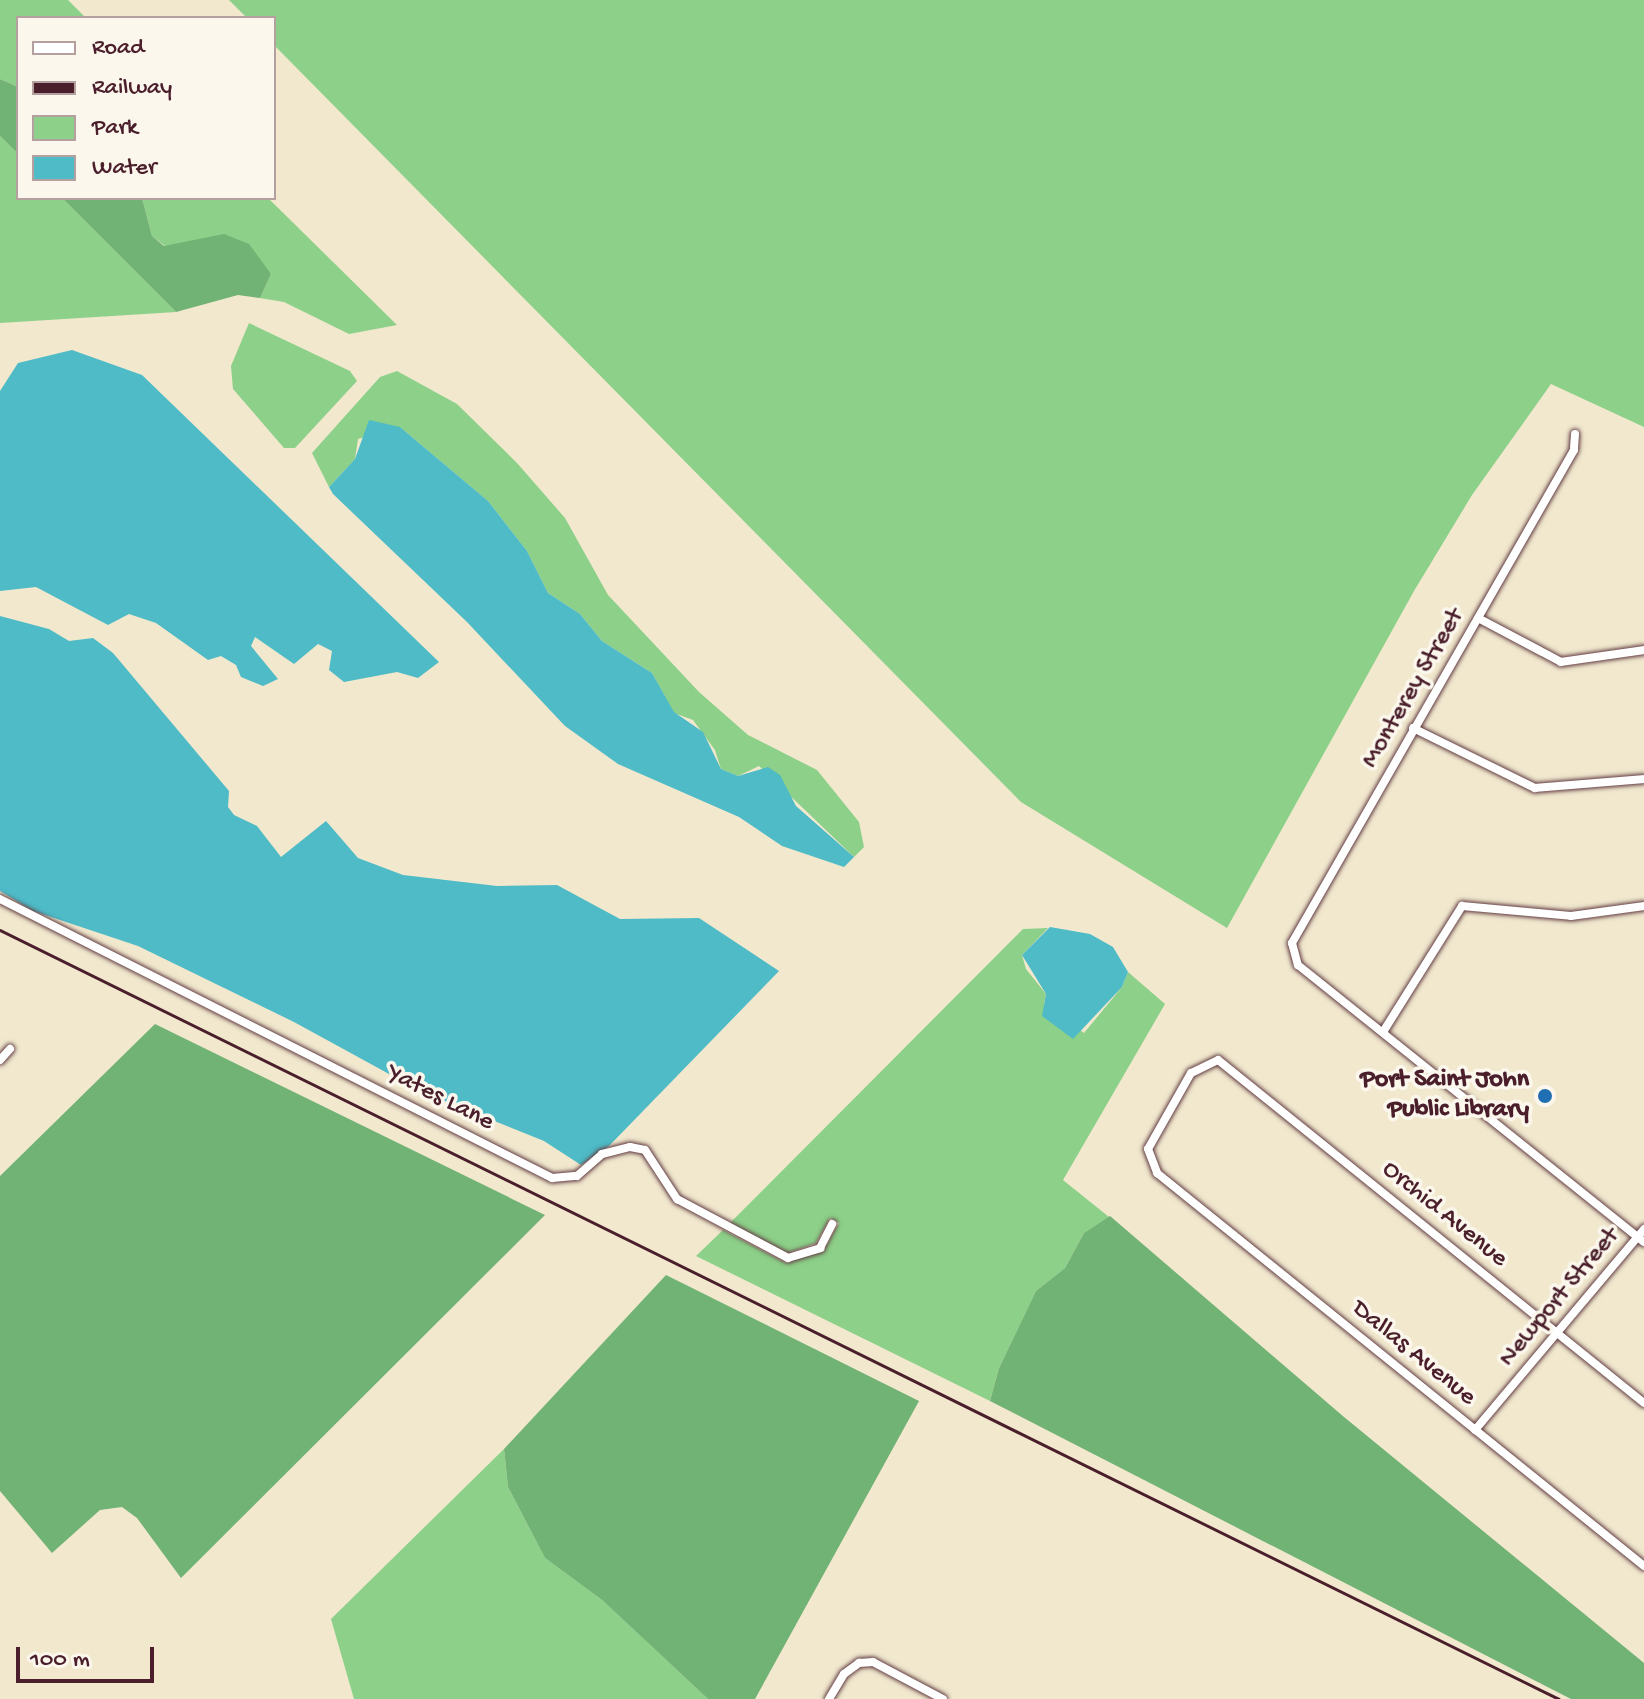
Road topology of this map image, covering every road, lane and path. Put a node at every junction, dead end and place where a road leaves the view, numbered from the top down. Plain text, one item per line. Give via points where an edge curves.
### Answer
1 (1575, 434) dead end
2 (1478, 618) junction
3 (1644, 650) edge
4 (1413, 728) junction
5 (1644, 779) edge
6 (0, 899) edge
7 (1644, 906) edge
8 (1383, 1032) junction
9 (10, 1049) dead end
10 (0, 1060) edge
11 (1157, 1173) joint
12 (832, 1224) dead end
13 (1644, 1229) edge
14 (1641, 1239) edge
15 (1558, 1332) junction
16 (1644, 1403) edge
17 (1475, 1430) junction
18 (1644, 1566) edge
19 (829, 1699) edge
20 (943, 1699) edge

1 - 2 street, Monterey Street via 1574,450
2 - 3 street via 1561,662
2 - 4 street, Monterey Street
4 - 5 street via 1535,788
4 - 8 street, Monterey Street via 1292,943 1298,965
6 - 12 street, Yates Lane via 552,1178 577,1176 602,1154 630,1147 645,1150 677,1199 788,1258 820,1248
7 - 8 street via 1571,916 1462,906
8 - 14 street
9 - 10 street
11 - 15 street, Orchid Avenue via 1148,1149 1191,1073 1218,1060
11 - 17 street, Dallas Avenue
13 - 14 street, Newport Street
14 - 15 street, Newport Street
15 - 16 street, Orchid Avenue
15 - 17 street, Newport Street
17 - 18 street, Dallas Avenue
19 - 20 street via 844,1674 859,1663 887,1666

